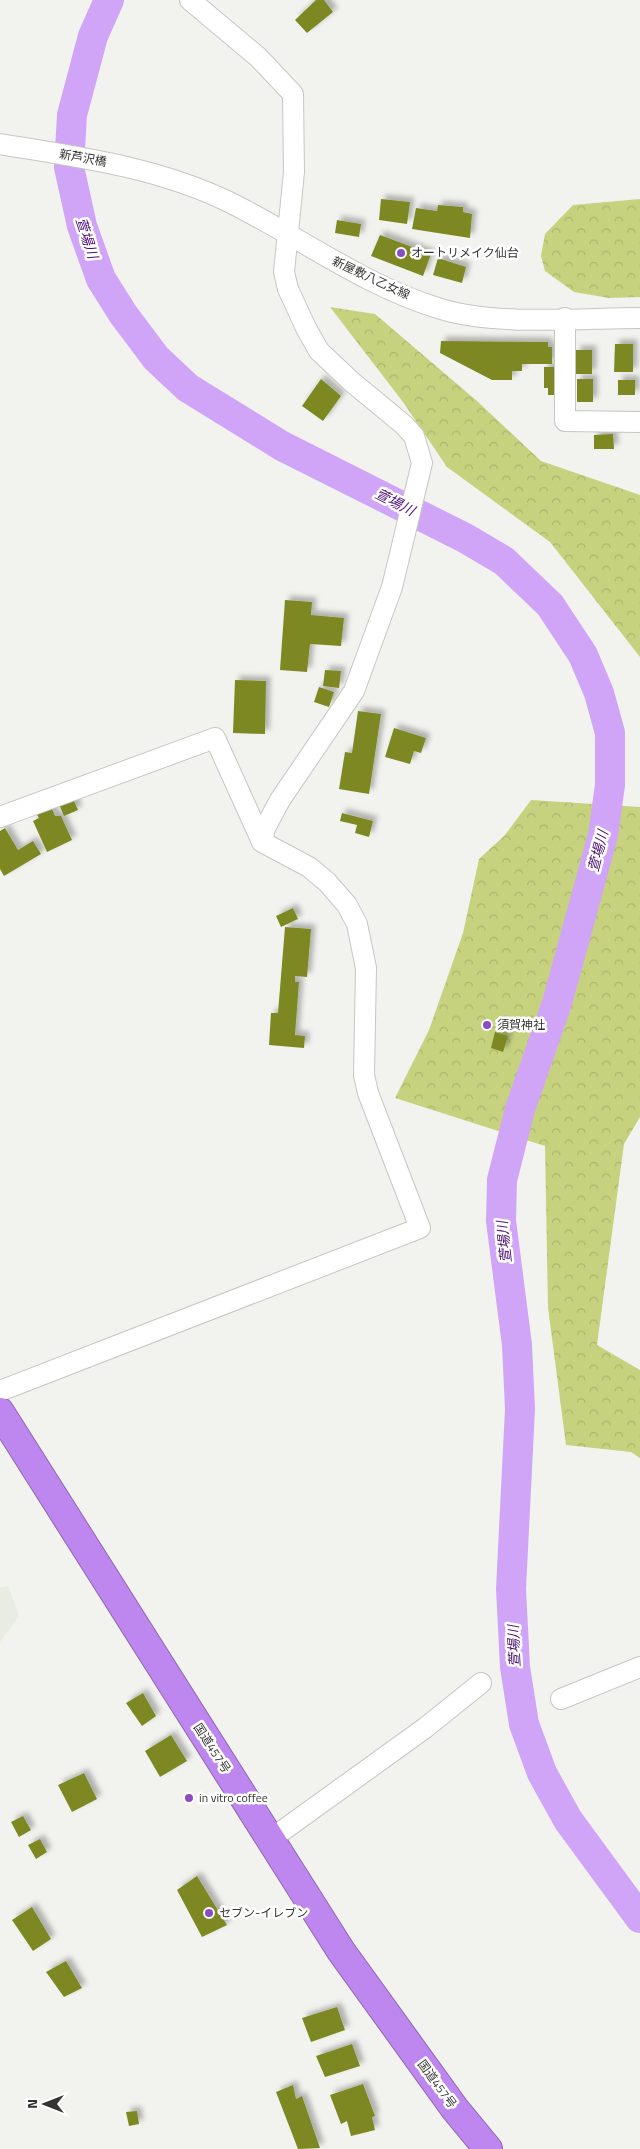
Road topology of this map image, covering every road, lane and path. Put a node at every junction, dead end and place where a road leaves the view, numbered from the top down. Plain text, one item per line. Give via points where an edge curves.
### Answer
1 (190, 0) edge
2 (0, 144) edge
3 (120, 165) joint
4 (287, 235) junction
5 (565, 318) junction
6 (640, 318) edge
7 (640, 422) edge
8 (0, 817) edge
9 (262, 842) junction
10 (0, 1391) edge
11 (3, 1423) edge
12 (640, 1667) edge
13 (481, 1684) dead end
14 (561, 1699) dead end
15 (271, 1839) junction
16 (488, 2149) edge

1 - 4 street via 258,57 293,94 294,172
2 - 3 street, 新芦沢橋
3 - 4 street, 新屋敷八乙女線 via 202,190
4 - 5 street, 新屋敷八乙女線 via 374,282 441,309 468,316
4 - 9 street via 284,272 288,289 319,351 404,425 414,436 422,463 392,587 354,691 280,800 265,828
5 - 6 street, 新屋敷八乙女線
5 - 7 street via 565,421
8 - 9 street via 215,738
9 - 10 street via 309,866 347,906 357,924 366,968 364,1076 420,1228
11 - 15 highway, 国道457号
12 - 14 street
13 - 15 street
15 - 16 highway, 国道457号 via 341,1950 455,2109

